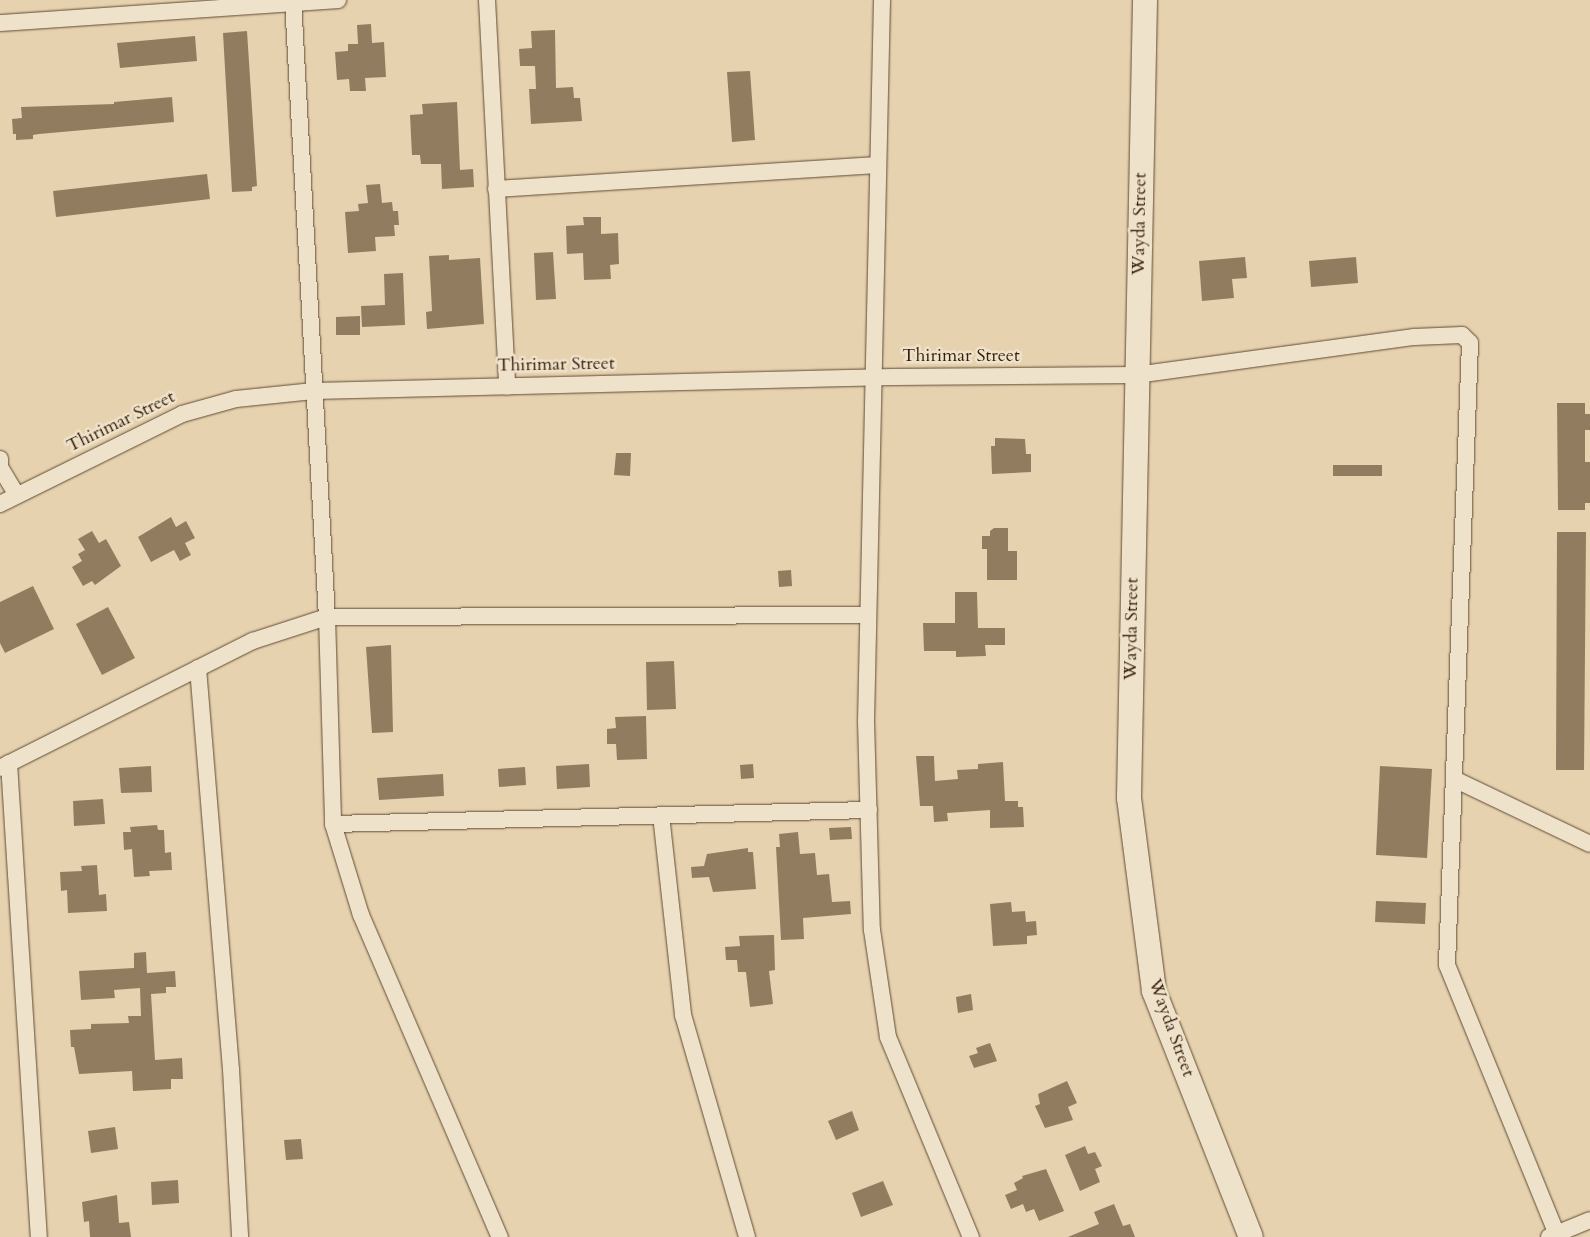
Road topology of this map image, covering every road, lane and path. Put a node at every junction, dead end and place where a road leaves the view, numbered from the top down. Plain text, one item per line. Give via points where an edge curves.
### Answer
1 (338, 0) edge
2 (487, 0) edge
3 (882, 0) edge
4 (1145, 0) edge
5 (293, 2) edge
6 (0, 24) edge
7 (877, 165) junction
8 (496, 189) junction
9 (1136, 375) junction
10 (876, 378) junction
11 (507, 386) junction
12 (314, 391) junction
13 (0, 459) edge
14 (16, 495) junction
15 (0, 504) edge
16 (868, 615) junction
17 (327, 617) junction
18 (198, 668) junction
19 (5, 766) edge
20 (1456, 780) junction
21 (869, 810) junction
22 (661, 815) junction
23 (333, 824) junction
24 (1590, 844) edge
25 (1590, 1220) edge
26 (1555, 1236) edge
27 (39, 1237) edge
28 (240, 1237) edge
29 (499, 1237) edge
30 (747, 1237) edge
31 (971, 1237) edge
32 (1251, 1237) edge

1 - 5 street
2 - 8 street
3 - 7 street
4 - 9 street, Wayda Street
5 - 6 street
5 - 12 street
7 - 8 street
7 - 10 street
8 - 11 street
9 - 10 street, Thirimar Street
9 - 20 street, Thirimar Street via 1414,337 1462,335 1470,343
9 - 32 street, Wayda Street via 1129,798 1144,929 1154,991
10 - 11 street, Thirimar Street
10 - 16 street
11 - 12 street, Thirimar Street
12 - 14 street, Thirimar Street via 236,399 182,414
12 - 17 street
13 - 14 street via 0,467
14 - 15 street, Thirimar Street
16 - 17 street
16 - 21 street
17 - 18 street via 254,641
17 - 23 street
18 - 19 street
18 - 28 street via 231,1069
19 - 27 street
20 - 24 street
20 - 26 street, Thirimar Street via 1447,965
21 - 22 street
21 - 31 street via 872,930 888,1037
22 - 23 street
22 - 30 street via 683,1015
23 - 29 street via 361,915
25 - 26 street

